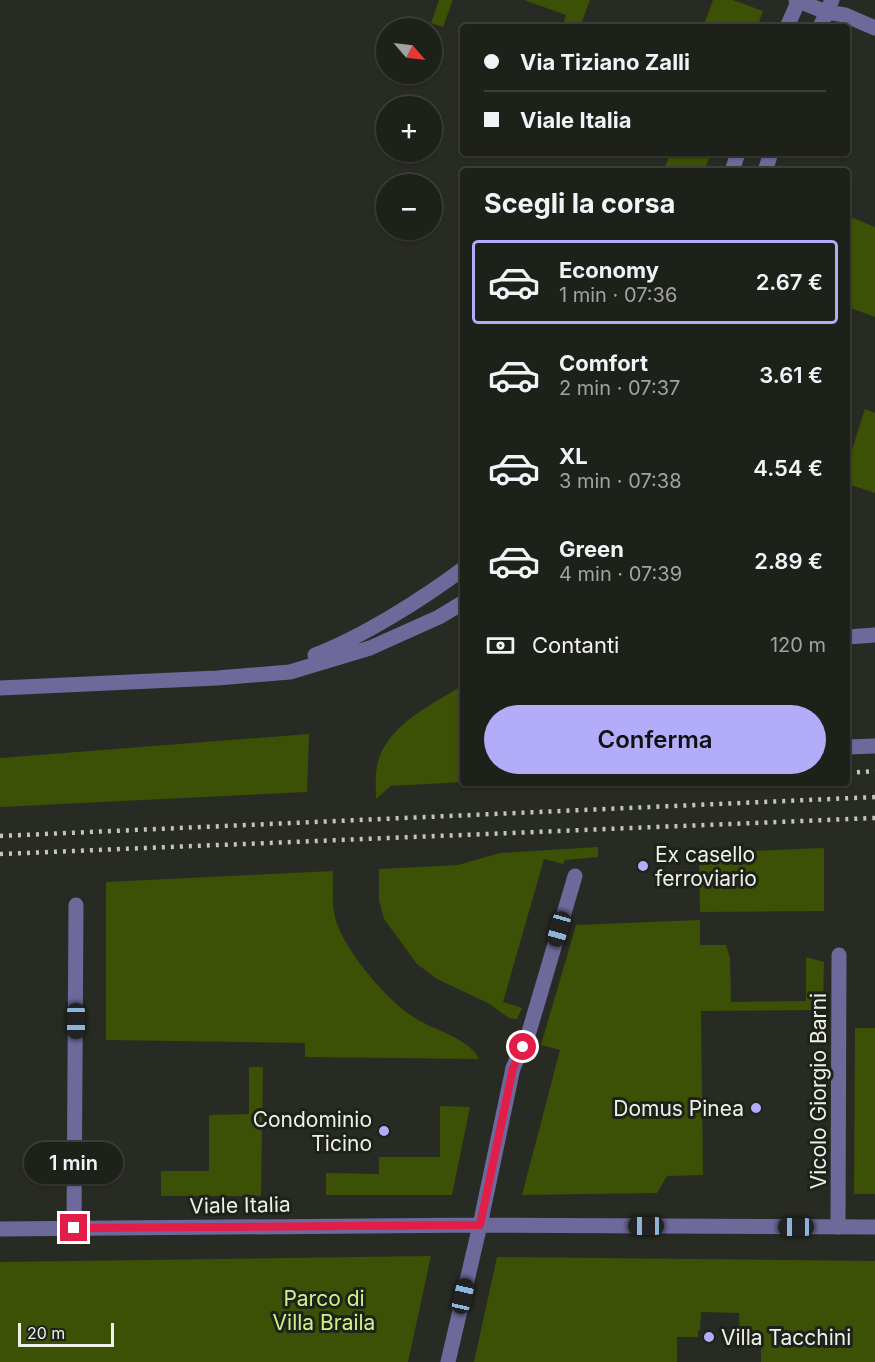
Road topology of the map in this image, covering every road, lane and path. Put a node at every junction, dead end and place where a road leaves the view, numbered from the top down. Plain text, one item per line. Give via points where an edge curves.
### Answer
1 (798, 0) edge
2 (829, 6) edge
3 (788, 24) edge
4 (821, 24) edge
5 (875, 28) edge
6 (460, 571) edge
7 (460, 604) edge
8 (875, 635) edge
9 (850, 637) edge
10 (264, 675) junction
11 (0, 688) edge
12 (875, 746) edge
13 (850, 747) edge
14 (575, 876) dead end
15 (76, 905) dead end
16 (839, 955) dead end
17 (480, 1225) junction
18 (838, 1227) junction
19 (875, 1227) edge
20 (74, 1228) junction
21 (0, 1229) edge
22 (448, 1362) edge

1 - 2 street
1 - 3 street
2 - 4 street
2 - 5 street
6 - 10 street via 331,649
7 - 10 street via 370,648 290,672
8 - 9 street
10 - 11 street
12 - 13 street
14 - 17 street via 529,1032 513,1068
15 - 20 street
16 - 18 street, Vicolo Giorgio Barni
17 - 18 street, Viale Italia
17 - 20 street, Viale Italia
17 - 22 street
18 - 19 street, Viale Italia
20 - 21 street, Viale Italia

